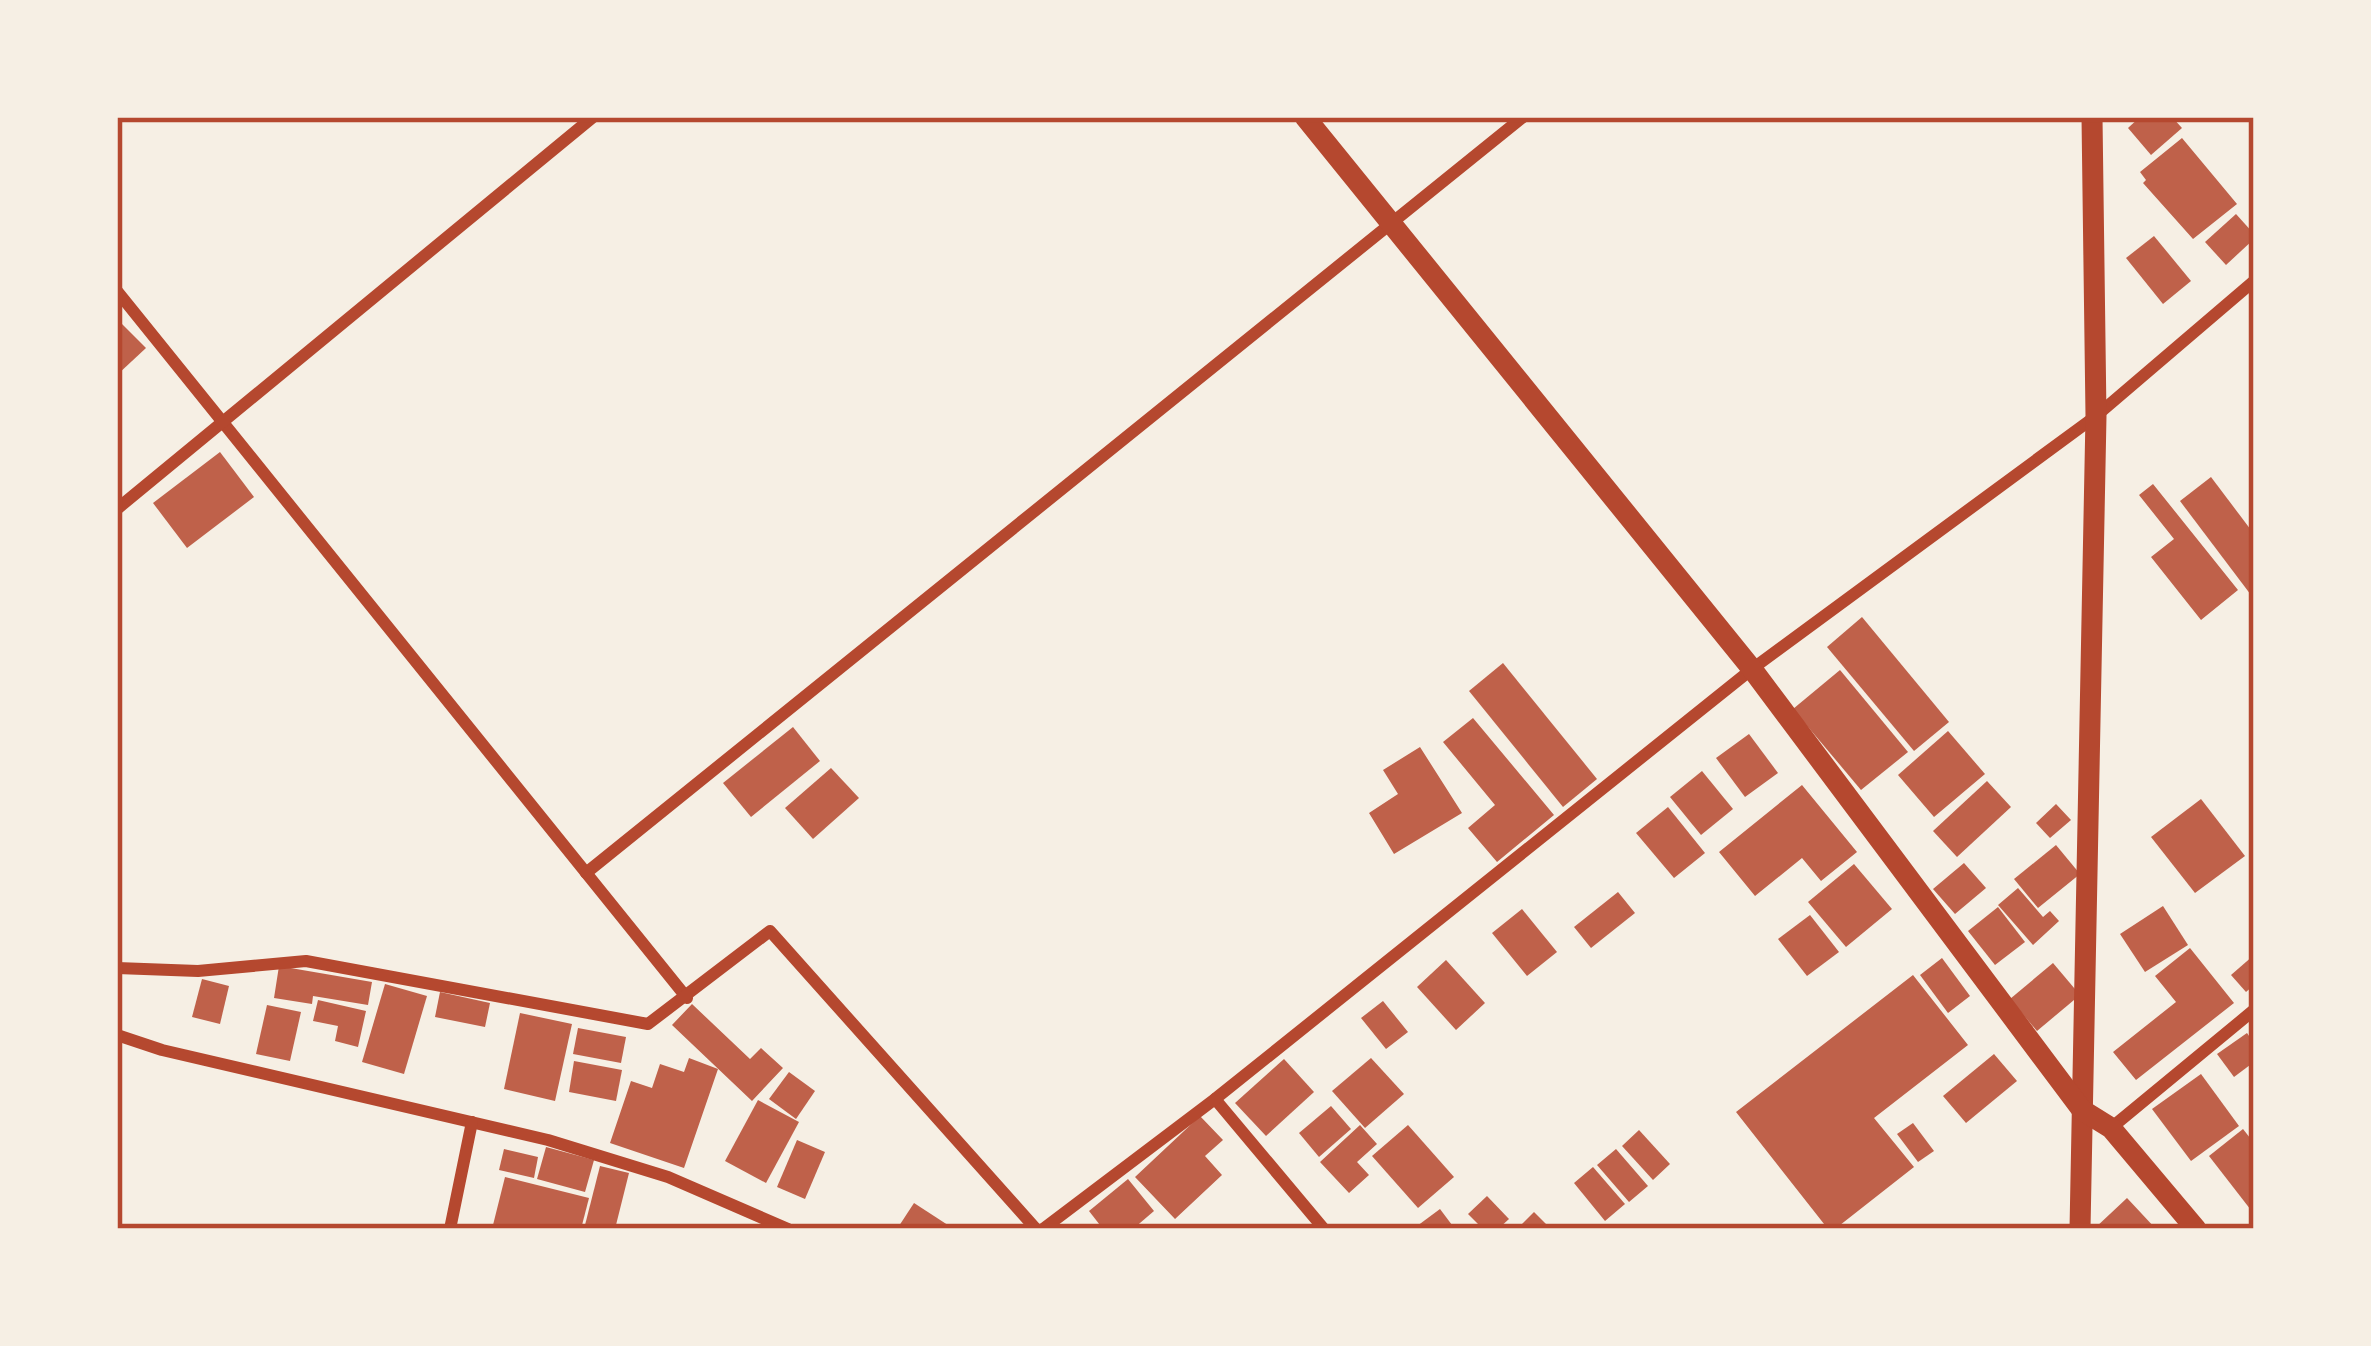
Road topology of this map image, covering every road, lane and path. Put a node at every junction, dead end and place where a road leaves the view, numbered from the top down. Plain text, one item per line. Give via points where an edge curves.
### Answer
1 (593, 117) edge
2 (1305, 117) edge
3 (1523, 117) edge
4 (2092, 117) edge
5 (1393, 226) junction
6 (2254, 281) edge
7 (117, 291) edge
8 (2096, 416) junction
9 (224, 424) junction
10 (117, 509) edge
11 (1752, 669) junction
12 (586, 873) junction
13 (117, 968) edge
14 (687, 998) junction
15 (2254, 1010) edge
16 (117, 1035) edge
17 (1215, 1099) junction
18 (2082, 1110) junction
19 (472, 1122) junction
20 (2111, 1128) junction
21 (450, 1229) edge
22 (788, 1229) edge
23 (1039, 1229) edge
24 (1324, 1229) edge
25 (2080, 1229) edge
26 (2196, 1229) edge

1 - 9 street
2 - 5 main road
3 - 5 street
4 - 8 main road
5 - 11 main road
5 - 12 street
6 - 8 street
7 - 9 street
8 - 11 street
8 - 18 main road
9 - 10 street
9 - 12 street
11 - 17 street
11 - 18 main road
12 - 14 street
13 - 14 street via 306,961 648,1024
14 - 23 street via 770,931
15 - 20 street
16 - 19 street
17 - 23 street
17 - 24 street
18 - 20 main road
18 - 25 main road
19 - 21 street
19 - 22 street via 668,1178
20 - 26 main road

